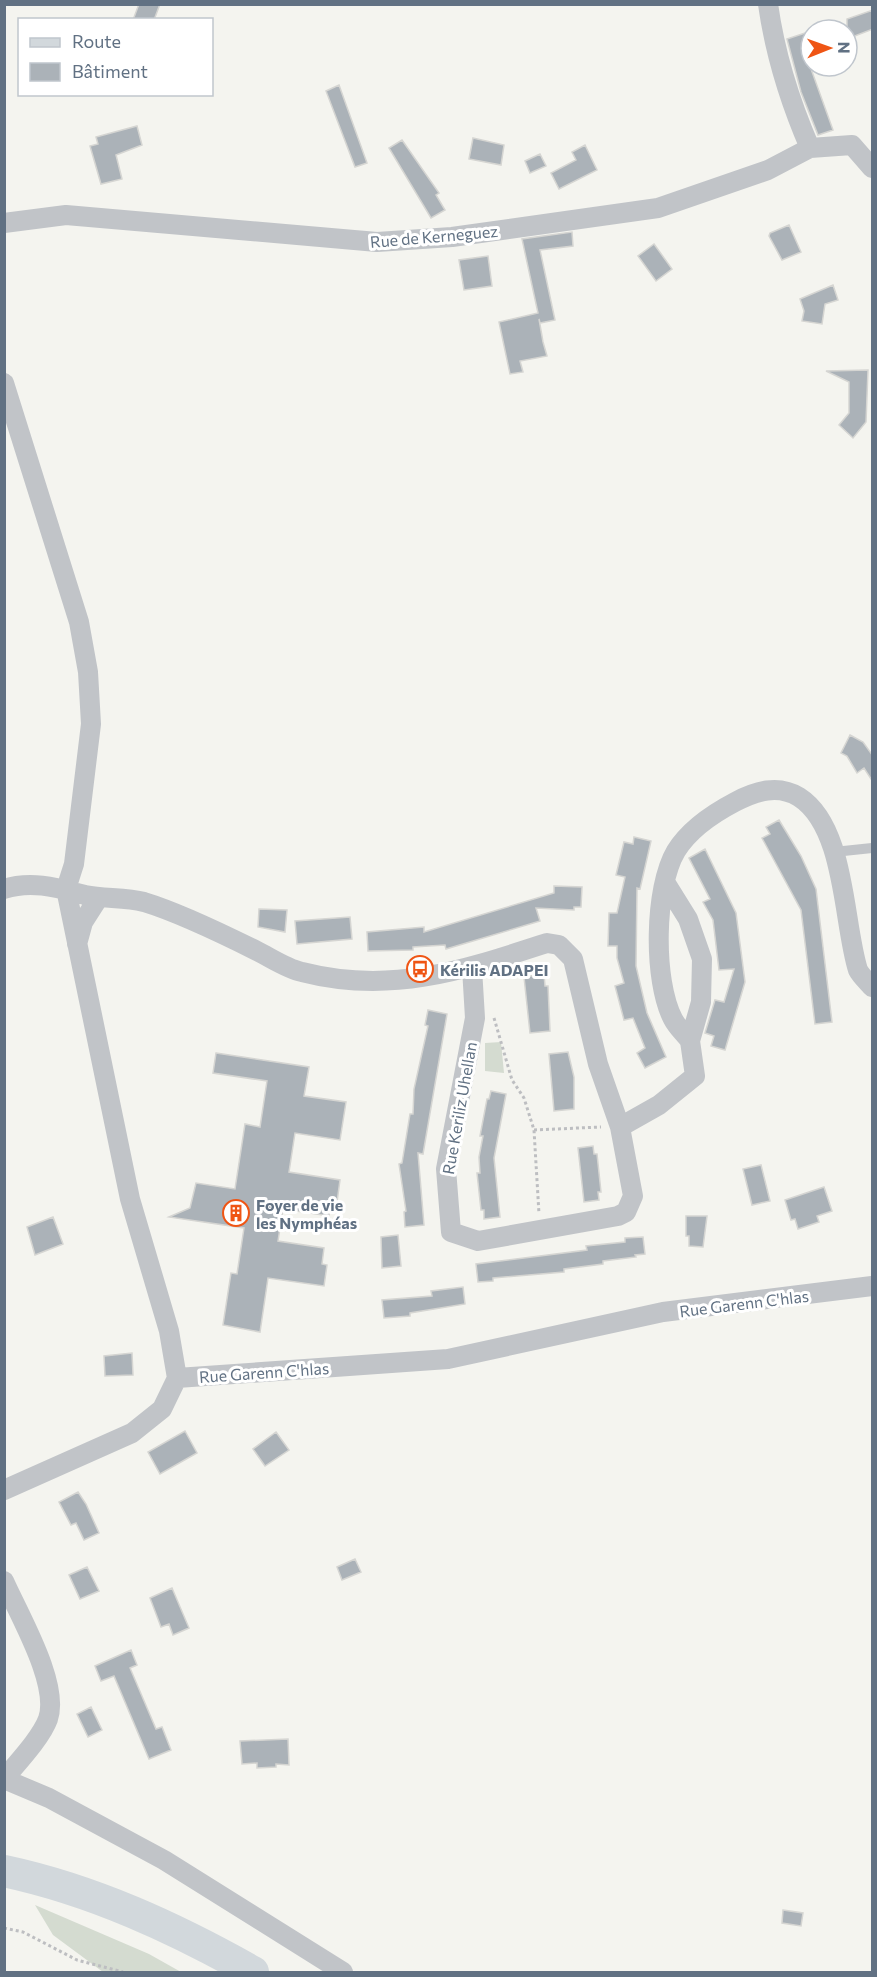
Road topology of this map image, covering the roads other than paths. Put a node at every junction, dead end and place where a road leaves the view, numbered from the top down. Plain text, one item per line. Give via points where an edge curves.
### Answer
1 (768, 4) edge
2 (810, 148) junction
3 (873, 168) edge
4 (4, 223) edge
5 (4, 383) edge
6 (873, 848) edge
7 (834, 852) junction
8 (665, 882) junction
9 (4, 889) edge
10 (66, 889) junction
11 (99, 897) junction
12 (77, 944) junction
13 (472, 968) junction
14 (873, 987) edge
15 (690, 1041) junction
16 (620, 1127) junction
17 (873, 1286) edge
18 (177, 1378) junction
19 (4, 1490) edge
20 (4, 1581) edge
21 (4, 1779) edge
22 (4, 1871) edge
23 (253, 1972) edge
24 (343, 1972) edge

1 - 2 street via 773,40
2 - 3 street, Rue de Kerneguez via 852,145
2 - 4 street, Rue de Kerneguez via 768,170 658,208 452,237 377,242 66,215
5 - 10 street via 79,622 88,672 91,724 74,864
6 - 7 lane
7 - 8 street via 815,814 801,798 768,789 751,793 706,820 676,850
7 - 14 street via 859,972
8 - 15 street via 659,951 663,987 673,1019
8 - 15 street via 688,919 702,959 701,1002
9 - 10 street via 18,884
10 - 11 street, Rue Keriliz Uhellan
10 - 12 street, Rue Garenn C'hlas
11 - 12 street via 83,922
11 - 13 street, Rue Keriliz Uhellan via 143,902 238,941 300,972 360,981 417,980
12 - 18 street, Rue Garenn C'hlas via 130,1199 169,1331
13 - 16 street, Rue Keriliz Uhellan via 547,943 559,945 573,959 598,1064
13 - 16 street, Rue Keriliz Uhellan via 475,1018 446,1169 451,1232 478,1241 626,1212 633,1196
15 - 16 street via 695,1076 659,1106
17 - 18 street, Rue Garenn C'hlas via 663,1312 448,1359
18 - 19 street via 162,1409 132,1433
20 - 21 street via 43,1670 50,1698 48,1719
21 - 24 street via 49,1798 164,1860
22 - 23 main road via 38,1878 116,1906 189,1936

